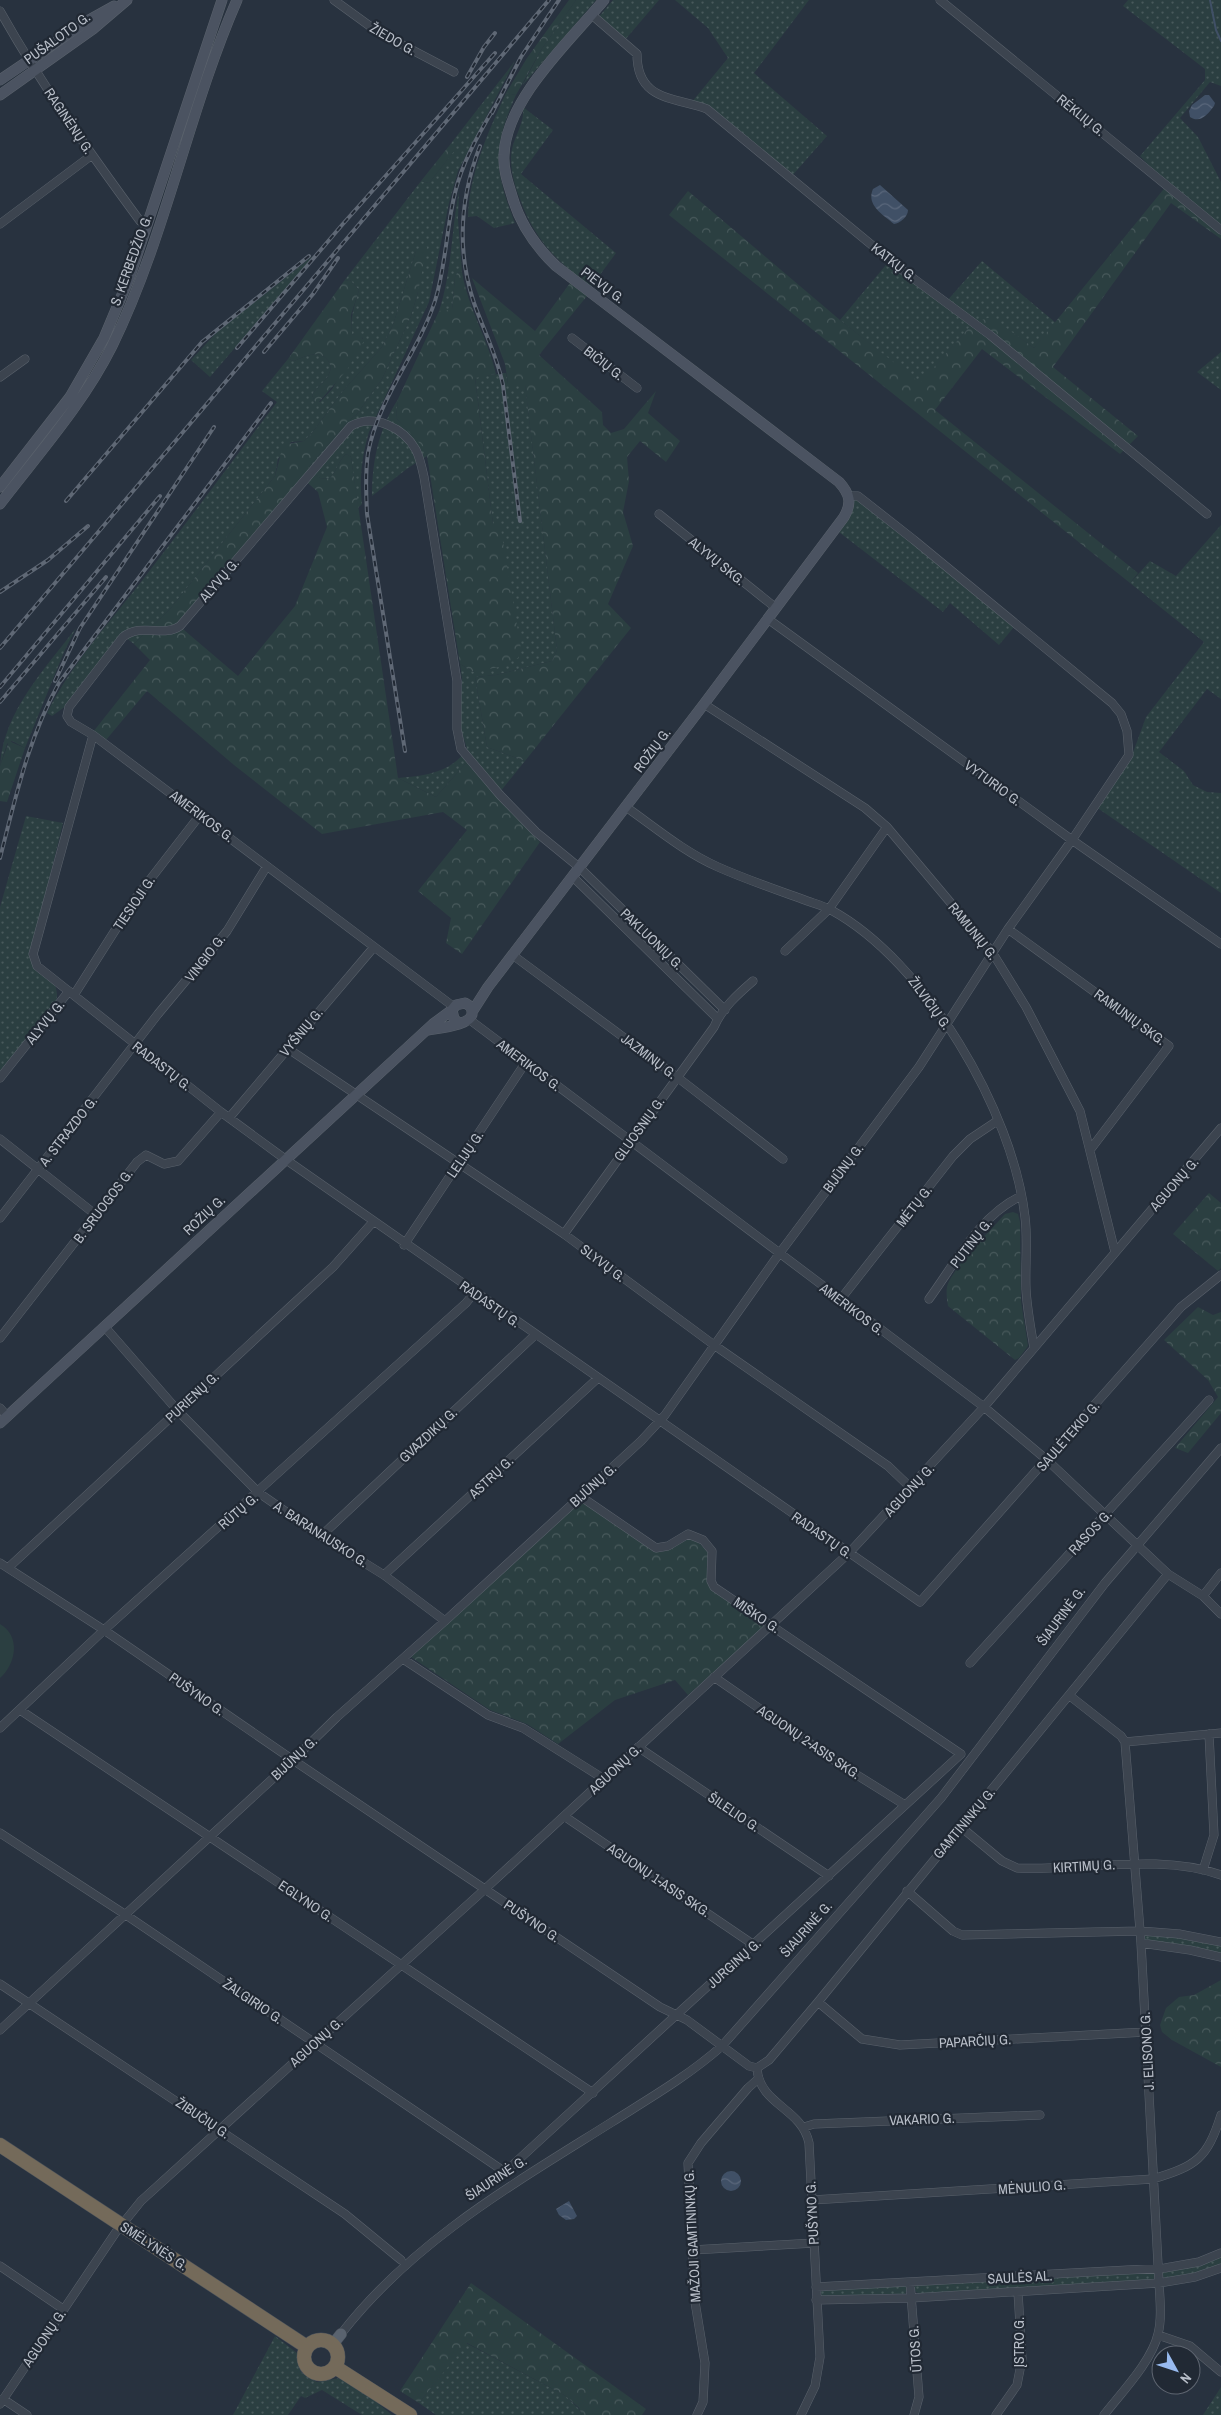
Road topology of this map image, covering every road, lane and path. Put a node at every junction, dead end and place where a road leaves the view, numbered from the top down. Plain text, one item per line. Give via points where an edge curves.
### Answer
1 (126, 0) edge
2 (222, 0) edge
3 (237, 0) edge
4 (334, 0) edge
5 (604, 0) edge
6 (940, 0) edge
7 (114, 3) edge
8 (0, 11) edge
9 (592, 15) junction
10 (28, 60) junction
11 (35, 71) junction
12 (454, 72) dead end
13 (0, 80) edge
14 (0, 95) edge
15 (177, 152) junction
16 (92, 155) junction
17 (0, 224) edge
18 (148, 224) junction
19 (1221, 230) edge
20 (572, 338) dead end
21 (25, 359) dead end
22 (0, 377) edge
23 (636, 388) dead end
24 (0, 487) edge
25 (849, 496) junction
26 (0, 504) edge
27 (659, 514) dead end
28 (1208, 514) dead end
29 (776, 608) junction
30 (768, 619) junction
31 (704, 704) junction
32 (92, 735) junction
33 (626, 807) junction
34 (200, 815) junction
35 (887, 827) junction
36 (1072, 840) junction
37 (268, 866) junction
38 (576, 872) junction
39 (829, 909) junction
40 (1008, 929) junction
41 (1221, 944) edge
42 (374, 947) junction
43 (785, 952) dead end
44 (992, 952) junction
45 (514, 956) junction
46 (753, 981) dead end
47 (488, 987) junction
48 (72, 993) junction
49 (456, 1007) junction
50 (725, 1010) junction
51 (471, 1016) junction
52 (718, 1019) junction
53 (459, 1023) junction
54 (947, 1026) junction
55 (428, 1030) junction
56 (136, 1044) junction
57 (287, 1048) junction
58 (526, 1062) junction
59 (677, 1077) junction
60 (0, 1078) edge
61 (356, 1095) junction
62 (221, 1112) junction
63 (229, 1118) junction
64 (998, 1121) junction
65 (1221, 1128) edge
66 (0, 1140) edge
67 (630, 1141) junction
68 (1090, 1150) junction
69 (783, 1159) dead end
70 (285, 1160) junction
71 (460, 1162) junction
72 (38, 1170) junction
73 (1022, 1196) junction
74 (96, 1215) junction
75 (0, 1218) edge
76 (373, 1222) junction
77 (564, 1234) junction
78 (404, 1245) junction
79 (1115, 1252) junction
80 (779, 1254) junction
81 (1221, 1275) edge
82 (474, 1293) junction
83 (929, 1299) dead end
84 (840, 1300) junction
85 (104, 1326) junction
86 (535, 1335) junction
87 (0, 1338) edge
88 (714, 1345) junction
89 (1034, 1348) junction
90 (598, 1378) junction
91 (1209, 1400) dead end
92 (984, 1407) junction
93 (0, 1408) edge
94 (178, 1411) junction
95 (4, 1419) edge
96 (659, 1422) junction
97 (1221, 1448) edge
98 (1047, 1460) junction
99 (911, 1488) junction
100 (258, 1493) junction
101 (580, 1496) junction
102 (1106, 1515) junction
103 (321, 1536) junction
104 (1136, 1545) junction
105 (849, 1553) junction
106 (0, 1563) edge
107 (8, 1568) junction
108 (1221, 1573) edge
109 (1168, 1574) junction
110 (384, 1575) junction
111 (1202, 1596) junction
112 (920, 1602) joint
113 (1221, 1614) edge
114 (445, 1622) junction
115 (771, 1624) junction
116 (104, 1630) junction
117 (403, 1659) junction
118 (970, 1663) dead end
119 (714, 1677) junction
120 (1070, 1696) junction
121 (20, 1710) junction
122 (0, 1728) edge
123 (1221, 1733) edge
124 (1209, 1734) junction
125 (1125, 1742) junction
126 (638, 1747) junction
127 (962, 1754) joint
128 (293, 1760) junction
129 (604, 1779) junction
130 (905, 1805) junction
131 (564, 1816) junction
132 (961, 1827) junction
133 (0, 1832) edge
134 (209, 1836) junction
135 (1135, 1864) junction
136 (1203, 1870) junction
137 (1221, 1875) edge
138 (829, 1876) junction
139 (485, 1889) junction
140 (907, 1891) junction
141 (126, 1915) junction
142 (1140, 1931) junction
143 (1221, 1942) edge
144 (1141, 1943) junction
145 (754, 1945) junction
146 (1221, 1958) edge
147 (401, 1966) junction
148 (0, 1984) edge
149 (818, 2002) junction
150 (28, 2003) junction
151 (676, 2015) junction
152 (0, 2030) edge
153 (1146, 2032) junction
154 (315, 2043) junction
155 (722, 2046) junction
156 (757, 2068) junction
157 (758, 2080) junction
158 (593, 2093) junction
159 (1040, 2114) dead end
160 (1221, 2115) edge
161 (804, 2127) junction
162 (220, 2130) junction
163 (0, 2145) edge
164 (505, 2172) joint
165 (1154, 2179) junction
166 (812, 2200) junction
167 (121, 2224) junction
168 (814, 2243) junction
169 (692, 2250) junction
170 (1221, 2253) edge
171 (401, 2260) dead end
172 (0, 2266) edge
173 (1158, 2268) junction
174 (1221, 2268) edge
175 (910, 2282) junction
176 (1159, 2283) junction
177 (816, 2287) junction
178 (1018, 2292) junction
179 (911, 2298) junction
180 (816, 2300) junction
181 (63, 2309) junction
182 (1158, 2335) junction
183 (337, 2339) junction
184 (307, 2347) junction
185 (335, 2367) junction
186 (1221, 2372) edge
187 (2, 2401) edge
188 (27, 2415) edge
189 (410, 2415) edge
190 (697, 2415) edge
191 (801, 2415) edge
192 (914, 2415) edge
193 (996, 2415) edge
194 (1104, 2415) edge

1 - 7 street, PUŠALOTO G.
1 - 11 street, PUŠALOTO G. via 93,29
2 - 15 street, S. KERBEDŽIO G.
3 - 15 street, S. KERBEDŽIO G.
4 - 12 street, ŽIEDO G. via 378,32
5 - 9 street, PIEVŲ G.
6 - 19 street, RĖKLIŲ G.
7 - 10 street, PUŠALOTO G.
8 - 10 street, RAGINĖNŲ G.
9 - 25 street, PIEVŲ G. via 524,97 511,127 504,164 523,225 535,244 556,266 840,482
9 - 28 street, KATKŲ G. via 637,54 640,76 655,92 707,110
10 - 11 street, RAGINĖNŲ G.
10 - 13 street, PUŠALOTO G.
11 - 14 street, PUŠALOTO G.
11 - 16 street, RAGINĖNŲ G.
15 - 18 street, S. KERBEDŽIO G.
15 - 26 street, S. KERBEDŽIO G. via 133,299 111,348 77,404
16 - 17 street
16 - 18 street, RAGINĖNŲ G. via 140,221
18 - 24 street, S. KERBEDŽIO G. via 118,308 84,375
20 - 23 street, BIČIŲ G.
21 - 22 street
25 - 29 street, ROŽIŲ G. via 848,511
25 - 36 street, BIJŪNŲ G. via 858,496 914,540 1122,714 1128,731 1129,756
27 - 29 street, ALYVŲ SKG.
29 - 30 street, ROŽIŲ G.
30 - 31 street, ROŽIŲ G.
30 - 36 street, VYTURIO G.
31 - 33 street, ROŽIŲ G.
31 - 35 street, RAMUNIŲ G. via 852,798
32 - 34 street, AMERIKOS G.
32 - 38 street, ALYVŲ G. via 71,722 67,716 69,707 123,637 130,631 168,631 180,626 351,426 366,421 378,422 400,432 419,456 457,680 457,729 461,749
32 - 48 street, ALYVŲ G. via 34,954 37,966
33 - 38 street, ROŽIŲ G.
33 - 39 street, ŽILVIČIŲ G. via 690,854
34 - 37 street, AMERIKOS G.
34 - 48 street, TIESIOJI G. via 135,899
35 - 39 street
35 - 44 street, RAMUNIŲ G.
36 - 40 street, BIJŪNŲ G.
36 - 41 street, VYTURIO G.
37 - 42 street, AMERIKOS G.
37 - 56 street, VINGIO G. via 226,931
38 - 45 street, ROŽIŲ G.
38 - 50 street, PAKLUONIŲ G.
38 - 52 street, PAKLUONIŲ G.
39 - 43 street
39 - 54 street, ŽILVIČIŲ G. via 865,932 900,962
40 - 44 street, BIJŪNŲ G.
40 - 68 street, RAMUNIŲ SKG. via 1170,1046
42 - 49 street, AMERIKOS G.
42 - 57 street, VYŠNIŲ G.
44 - 54 street, BIJŪNŲ G.
44 - 68 street, RAMUNIŲ G. via 1026,1007 1080,1111
45 - 47 street, ROŽIŲ G.
45 - 59 street, JAZMINŲ G.
46 - 50 street, GLUOSNIŲ G.
47 - 49 street, ROŽIŲ G.
47 - 51 street, ROŽIŲ G.
48 - 56 street, RADASTŲ G.
48 - 60 street, ALYVŲ G.
49 - 51 street via 468,1005
49 - 53 street via 452,1017
49 - 55 street, ROŽIŲ G.
50 - 52 street, GLUOSNIŲ G.
51 - 53 street, ROŽIŲ G.
51 - 58 street, AMERIKOS G.
52 - 59 street, GLUOSNIŲ G.
53 - 55 street, ROŽIŲ G.
54 - 64 street, ŽILVIČIŲ G. via 976,1070
54 - 80 street, BIJŪNŲ G.
55 - 61 street, ROŽIŲ G.
56 - 62 street, RADASTŲ G.
56 - 72 street, A. STRAZDO G.
57 - 61 street, SLYVŲ G.
57 - 63 street, VYŠNIŲ G.
58 - 67 street, AMERIKOS G.
58 - 71 street, LELIJŲ G.
59 - 67 street, GLUOSNIŲ G.
59 - 69 street, JAZMINŲ G.
61 - 70 street, ROŽIŲ G.
61 - 71 street, SLYVŲ G.
62 - 63 street, RADASTŲ G.
62 - 74 street, B. SRUOGOS G. via 178,1161 164,1164 146,1155 137,1162
63 - 70 street, RADASTŲ G.
64 - 73 street, ŽILVIČIŲ G. via 1017,1171
64 - 84 street, MĖTŲ G. via 970,1139 954,1156
65 - 79 street, AGUONŲ G.
66 - 72 street
67 - 77 street, GLUOSNIŲ G.
67 - 80 street, AMERIKOS G.
68 - 79 street, RAMUNIŲ G.
70 - 76 street, RADASTŲ G.
70 - 85 street, ROŽIŲ G.
71 - 77 street, SLYVŲ G.
71 - 78 street, LELIJŲ G.
72 - 74 street
72 - 75 street, A. STRAZDO G.
73 - 83 street, PUTINŲ G. via 1005,1204 982,1226
73 - 89 street, ŽILVIČIŲ G. via 1026,1218 1028,1311
74 - 87 street, B. SRUOGOS G.
76 - 78 street, RADASTŲ G.
76 - 94 street, PURIENŲ G. via 333,1267
77 - 88 street, SLYVŲ G.
78 - 82 street, RADASTŲ G.
79 - 89 street, AGUONŲ G.
80 - 84 street, AMERIKOS G.
80 - 88 street, BIJŪNŲ G.
81 - 98 street, SAULĖTEKIO G. via 1181,1307
82 - 86 street, RADASTŲ G.
82 - 100 street, RŪTŲ G.
84 - 92 street, AMERIKOS G.
85 - 94 street, A. BARANAUSKO G.
85 - 95 street, ROŽIŲ G.
86 - 90 street, RADASTŲ G.
86 - 103 street, GVAZDIKŲ G.
88 - 96 street, BIJŪNŲ G.
88 - 99 street, SLYVŲ G. via 888,1466
89 - 92 street, AGUONŲ G.
90 - 96 street, RADASTŲ G.
90 - 110 street, ASTRŲ G.
91 - 102 street, RASOS G.
92 - 98 street, AMERIKOS G.
92 - 99 street, AGUONŲ G.
93 - 95 street
94 - 100 street, A. BARANAUSKO G.
94 - 107 street, PURIENŲ G.
96 - 101 street, BIJŪNŲ G.
96 - 105 street, RADASTŲ G.
97 - 104 street, ŠIAURINĖ G.
98 - 102 street, AMERIKOS G.
98 - 112 street, SAULĖTEKIO G.
99 - 105 street, AGUONŲ G.
100 - 103 street, A. BARANAUSKO G.
100 - 116 street, RŪTŲ G.
101 - 114 street, BIJŪNŲ G.
101 - 115 street, MIŠKO G. via 656,1548 668,1546 688,1534 702,1540 712,1551 714,1587
102 - 104 street, AMERIKOS G.
102 - 118 street, RASOS G.
103 - 110 street, A. BARANAUSKO G.
104 - 109 street, AMERIKOS G.
104 - 155 street, ŠIAURINĖ G. via 941,1798
105 - 112 street, RADASTŲ G.
105 - 115 street, AGUONŲ G.
106 - 107 street, PUŠYNO G.
107 - 116 street, PUŠYNO G.
108 - 111 street
109 - 111 street, AMERIKOS G.
109 - 120 street, GAMTININKŲ G.
110 - 114 street, A. BARANAUSKO G.
111 - 113 street, AMERIKOS G.
114 - 117 street, BIJŪNŲ G.
115 - 119 street, AGUONŲ G.
115 - 127 street, MIŠKO G.
116 - 121 street, RŪTŲ G.
116 - 128 street, PUŠYNO G.
117 - 128 street, BIJŪNŲ G.
117 - 129 street via 488,1715 523,1728
119 - 126 street, AGUONŲ G.
119 - 130 street, AGUONŲ 2-ASIS SKG. via 840,1765
120 - 125 street
120 - 132 street, GAMTININKŲ G.
121 - 122 street, RŪTŲ G.
121 - 134 street, EGLYNO G.
123 - 124 street
124 - 125 street
124 - 136 street via 1214,1835
125 - 135 street, J. ELISONO G.
126 - 129 street, AGUONŲ G.
126 - 138 street, ŠILELIO G.
127 - 130 street, JURGINŲ G.
128 - 134 street, BIJŪNŲ G.
128 - 139 street, PUŠYNO G.
129 - 131 street, AGUONŲ G.
130 - 138 street, JURGINŲ G.
131 - 139 street, AGUONŲ G.
131 - 145 street, AGUONŲ 1-ASIS SKG.
132 - 135 street, KIRTIMŲ G. via 1002,1861 1018,1868
132 - 140 street, GAMTININKŲ G.
133 - 141 street, ŽALGIRIO G.
134 - 141 street, BIJŪNŲ G.
134 - 147 street, EGLYNO G.
135 - 136 street, KIRTIMŲ G.
135 - 142 street, J. ELISONO G.
136 - 137 street, KIRTIMŲ G.
138 - 145 street, JURGINŲ G.
139 - 147 street, AGUONŲ G.
139 - 151 street, PUŠYNO G.
140 - 142 street via 962,1935
140 - 149 street, GAMTININKŲ G.
141 - 150 street, BIJŪNŲ G.
141 - 154 street, ŽALGIRIO G.
142 - 143 street
142 - 144 street, J. ELISONO G.
144 - 146 street
144 - 153 street, J. ELISONO G.
145 - 151 street, JURGINŲ G.
147 - 154 street, AGUONŲ G.
147 - 158 street, EGLYNO G.
148 - 150 street, ŽIBUČIŲ G.
149 - 153 street, PAPARČIŲ G. via 862,2039 900,2044
149 - 156 street, GAMTININKŲ G. via 769,2060
150 - 152 street, BIJŪNŲ G.
150 - 162 street, ŽIBUČIŲ G.
151 - 155 street, PUŠYNO G.
151 - 158 street, JURGINŲ G.
153 - 165 street, J. ELISONO G.
154 - 162 street, AGUONŲ G.
154 - 164 street, ŽALGIRIO G.
155 - 156 street, PUŠYNO G.
155 - 183 street, ŠIAURINĖ G. via 680,2078 458,2221 374,2294
156 - 157 street
157 - 161 street via 770,2097
157 - 169 street, MAŽOJI GAMTININKŲ G. via 701,2143 688,2163
158 - 164 street, JURGINŲ G.
159 - 161 street, VAKARIO G.
160 - 165 street, MĖNULIO G. via 1213,2139 1198,2160 1181,2171
161 - 166 street, PUŠYNO G. via 809,2143
162 - 167 street, AGUONŲ G. via 141,2201
162 - 171 street, ŽIBUČIŲ G. via 346,2214
163 - 167 highway, SMĖLYNĖS G.
165 - 166 street, MĖNULIO G.
165 - 173 street, J. ELISONO G.
166 - 168 street, PUŠYNO G.
167 - 181 street, AGUONŲ G.
167 - 184 highway, SMĖLYNĖS G.
168 - 169 street
168 - 177 street, PUŠYNO G.
169 - 190 street, MAŽOJI GAMTININKŲ G. via 695,2302 705,2363 703,2402
170 - 173 street, SAULĖS AL. via 1183,2266
172 - 181 street
173 - 175 street, SAULĖS AL.
173 - 176 street, J. ELISONO G.
174 - 176 street, SAULĖS AL. via 1195,2277
175 - 177 street, SAULĖS AL.
175 - 179 street, ŪTOS G.
176 - 178 street, SAULĖS AL.
176 - 182 street, J. ELISONO G.
177 - 180 street, PUŠYNO G.
178 - 179 street, SAULĖS AL.
178 - 193 street, ĮSTRO G. via 1022,2359 1017,2385
179 - 180 street, SAULĖS AL.
179 - 192 street, ŪTOS G. via 919,2397
180 - 191 street, PUŠYNO G. via 819,2368 815,2386
181 - 187 street, AGUONŲ G.
182 - 186 street via 1190,2346
182 - 194 street, J. ELISONO G. via 1147,2358
183 - 184 highway via 320,2340
183 - 185 highway
184 - 185 highway via 304,2359 310,2370 321,2374
185 - 189 highway
187 - 188 street

